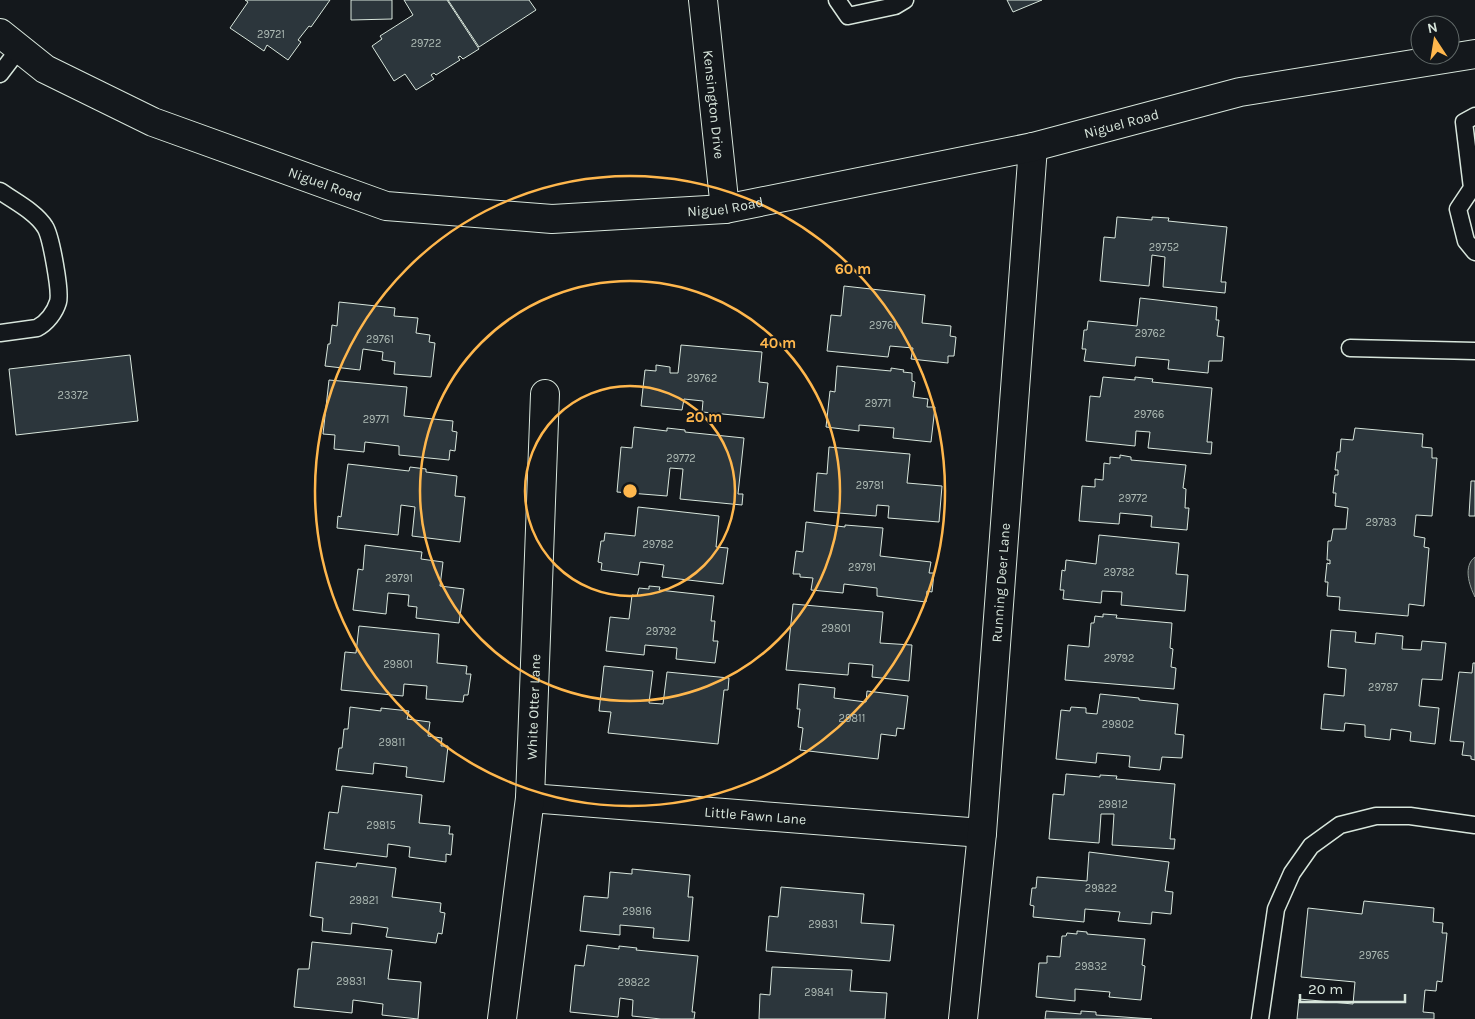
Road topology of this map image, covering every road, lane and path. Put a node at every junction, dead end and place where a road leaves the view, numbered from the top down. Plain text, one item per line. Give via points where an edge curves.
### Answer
1 (703, 0) edge
2 (837, 0) edge
3 (905, 0) edge
4 (10, 41) edge
5 (1475, 54) edge
6 (0, 74) edge
7 (1475, 116) edge
8 (1033, 147) junction
9 (0, 191) edge
10 (725, 208) junction
11 (1475, 252) edge
12 (0, 333) edge
13 (1350, 348) dead end
14 (1475, 351) edge
15 (545, 394) dead end
16 (530, 798) junction
17 (1475, 825) edge
18 (982, 833) junction
19 (502, 1019) edge
20 (963, 1019) edge
21 (1260, 1019) edge

1 - 10 street, Kensington Drive
2 - 3 lane via 848,16 895,6
4 - 6 lane
4 - 10 street, Niguel Road via 45,69 153,122 386,206 552,219
5 - 8 street, Niguel Road via 1240,92
7 - 11 lane via 1464,122 1472,188 1458,209 1466,241
8 - 10 street, Niguel Road
8 - 18 street, Running Deer Lane
9 - 12 lane via 45,226 50,236 59,300 42,326
13 - 14 lane
15 - 16 street, White Otter Lane
16 - 18 street, Little Fawn Lane
16 - 19 street, White Otter Lane
17 - 21 lane via 1410,816 1376,816 1340,825 1312,846 1292,873 1276,908
18 - 20 street, Running Deer Lane

